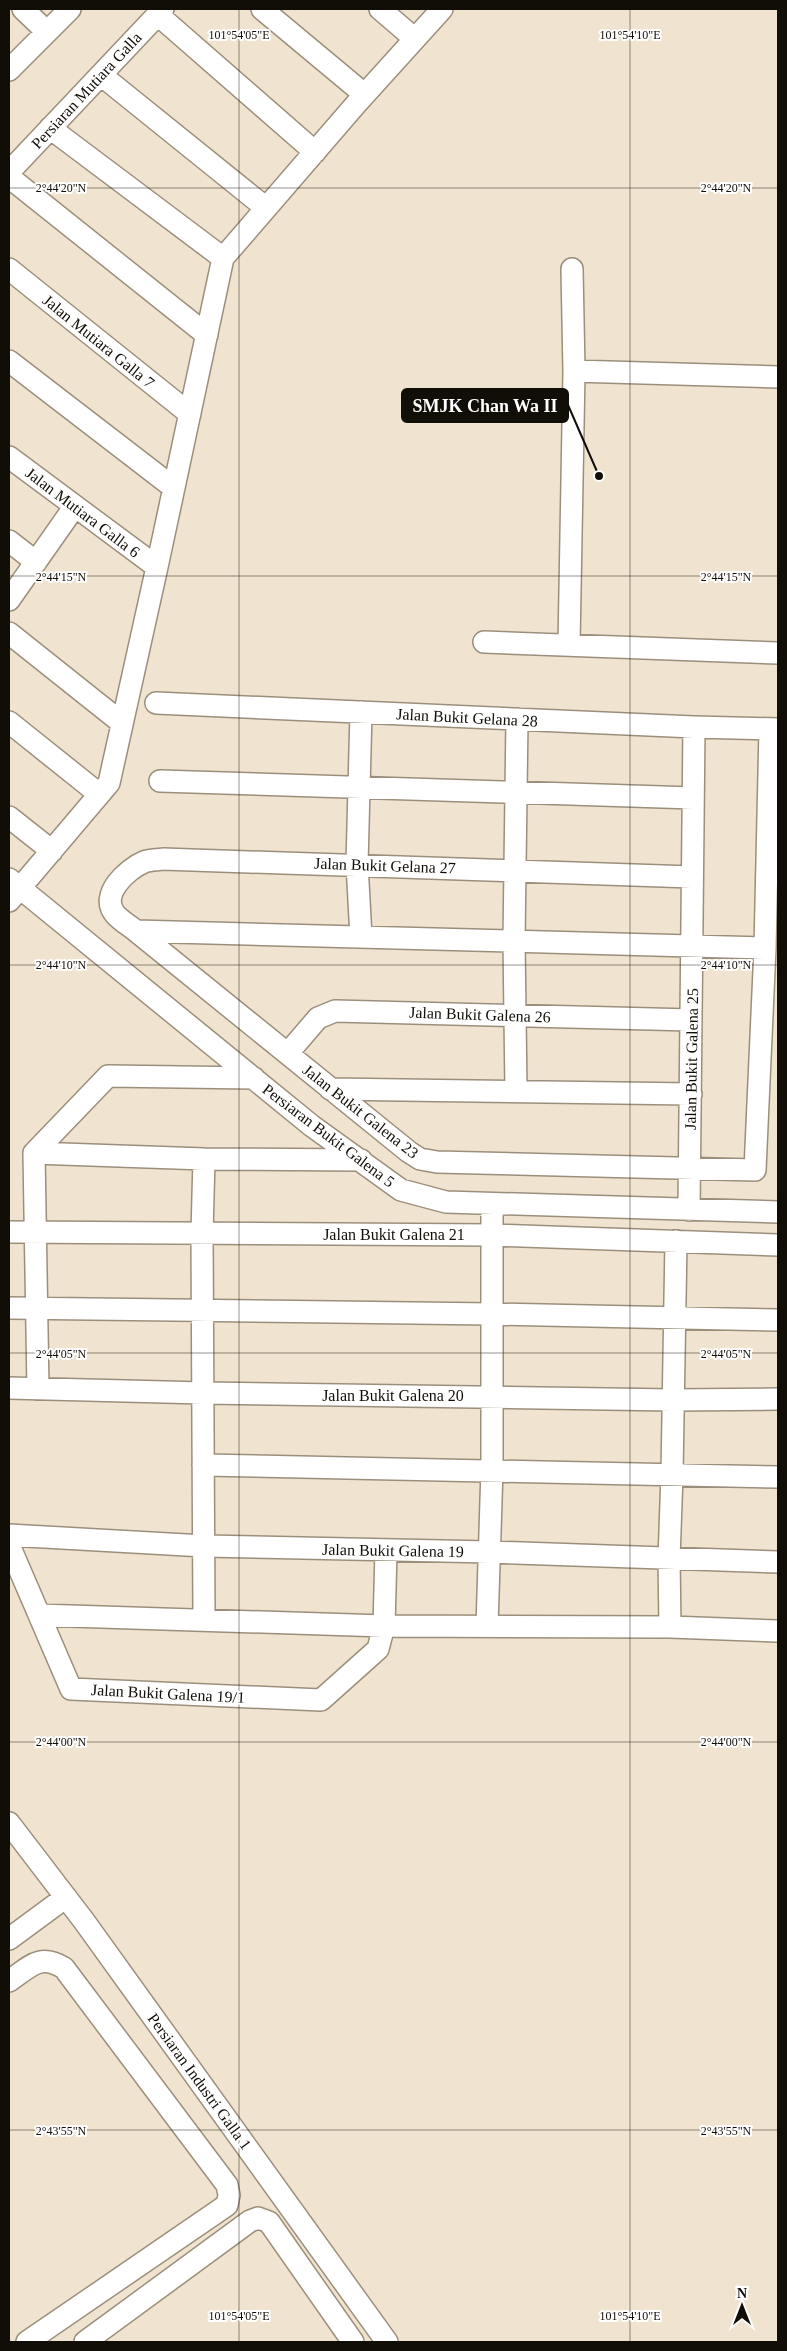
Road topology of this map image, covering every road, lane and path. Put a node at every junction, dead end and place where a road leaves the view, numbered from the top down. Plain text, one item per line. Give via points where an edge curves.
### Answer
1 (23, 9) edge
2 (70, 9) edge
3 (262, 9) edge
4 (380, 9) edge
5 (442, 9) edge
6 (160, 12) edge
7 (47, 32) junction
8 (415, 38) junction
9 (9, 70) edge
10 (101, 75) junction
11 (364, 94) junction
12 (50, 128) junction
13 (315, 152) junction
14 (9, 172) edge
15 (9, 177) edge
16 (266, 208) junction
17 (223, 258) junction
18 (9, 268) edge
19 (572, 269) dead end
20 (207, 335) junction
21 (9, 361) edge
22 (574, 370) junction
23 (778, 377) edge
24 (190, 414) junction
25 (9, 456) edge
26 (174, 488) junction
27 (75, 506) junction
28 (9, 541) edge
29 (36, 562) junction
30 (158, 568) junction
31 (9, 600) edge
32 (9, 633) edge
33 (484, 642) dead end
34 (569, 645) junction
35 (778, 653) edge
36 (156, 703) dead end
37 (360, 712) junction
38 (517, 719) junction
39 (9, 722) edge
40 (122, 723) junction
41 (694, 727) junction
42 (774, 729) edge
43 (160, 781) dead end
44 (359, 788) junction
45 (516, 793) junction
46 (99, 794) junction
47 (693, 798) junction
48 (9, 817) edge
49 (52, 851) junction
50 (358, 864) junction
51 (515, 870) junction
52 (692, 877) junction
53 (13, 889) edge
54 (115, 914) joint
55 (136, 931) junction
56 (361, 937) junction
57 (514, 941) junction
58 (692, 946) junction
59 (765, 948) junction
60 (514, 1015) junction
61 (691, 1020) junction
62 (288, 1053) junction
63 (254, 1078) junction
64 (330, 1089) junction
65 (516, 1092) junction
66 (690, 1094) junction
67 (34, 1153) junction
68 (204, 1159) junction
69 (361, 1160) junction
70 (690, 1169) junction
71 (492, 1204) junction
72 (689, 1210) junction
73 (778, 1212) edge
74 (9, 1232) edge
75 (34, 1232) junction
76 (202, 1233) junction
77 (492, 1235) junction
78 (676, 1240) junction
79 (778, 1245) edge
80 (9, 1308) edge
81 (36, 1310) junction
82 (202, 1310) junction
83 (492, 1314) junction
84 (674, 1319) junction
85 (778, 1320) edge
86 (9, 1388) edge
87 (38, 1389) junction
88 (203, 1393) junction
89 (492, 1396) junction
90 (778, 1399) edge
91 (673, 1400) junction
92 (203, 1465) junction
93 (492, 1469) junction
94 (672, 1474) junction
95 (778, 1477) edge
96 (9, 1535) edge
97 (9, 1545) edge
98 (204, 1546) junction
99 (386, 1551) junction
100 (490, 1552) junction
101 (669, 1559) junction
102 (778, 1562) edge
103 (39, 1615) junction
104 (204, 1620) junction
105 (384, 1626) junction
106 (487, 1626) junction
107 (670, 1627) junction
108 (778, 1631) edge
109 (9, 1823) edge
110 (66, 1897) junction
111 (9, 1939) edge
112 (9, 1981) edge
113 (27, 2342) edge
114 (85, 2342) edge
115 (353, 2342) edge
116 (387, 2342) edge

1 - 7 street
2 - 7 street
3 - 11 street
4 - 8 street
5 - 8 street
6 - 10 street, Persiaran Mutiara Galla
6 - 13 street
7 - 9 street
8 - 11 street
10 - 12 street, Persiaran Mutiara Galla
10 - 16 street
11 - 13 street
12 - 14 street, Persiaran Mutiara Galla
12 - 17 street
13 - 16 street
15 - 20 street
16 - 17 street
17 - 20 street
18 - 24 street, Jalan Mutiara Galla 7
19 - 22 street
20 - 24 street
21 - 26 street
22 - 23 street
22 - 34 street
24 - 26 street
25 - 27 street, Jalan Mutiara Galla 6
26 - 30 street
27 - 29 street
27 - 30 street, Jalan Mutiara Galla 6
28 - 29 street
29 - 31 street
30 - 40 street
32 - 40 street
33 - 34 street
34 - 35 street
36 - 37 street, Jalan Bukit Gelana 28
37 - 38 street, Jalan Bukit Gelana 28
37 - 44 street
38 - 41 street, Jalan Bukit Gelana 28
38 - 45 street
39 - 46 street
40 - 46 street via 108,783
41 - 42 street, Jalan Bukit Gelana 28
41 - 47 street, Jalan Bukit Galena 25
42 - 59 street
43 - 44 street
44 - 45 street
44 - 50 street
45 - 47 street
45 - 51 street
46 - 49 street
47 - 52 street, Jalan Bukit Galena 25
48 - 49 street
49 - 53 street
50 - 51 street, Jalan Bukit Gelana 27
50 - 54 street, Jalan Bukit Gelana 27 via 163,859 144,862 127,872 116,884 111,897
50 - 56 street
51 - 52 street, Jalan Bukit Gelana 27
51 - 57 street
52 - 58 street, Jalan Bukit Galena 25
53 - 63 street, Persiaran Bukit Galena 5
54 - 55 street, Jalan Bukit Galena 23
55 - 56 street
55 - 62 street, Jalan Bukit Galena 23
56 - 57 street
57 - 58 street
57 - 60 street
58 - 59 street
58 - 61 street, Jalan Bukit Galena 25
59 - 70 street, Jalan Bukit Galena 23 via 755,1170
60 - 61 street, Jalan Bukit Galena 26
60 - 62 street, Jalan Bukit Galena 26 via 328,1012 313,1022
60 - 65 street
61 - 66 street, Jalan Bukit Galena 25
62 - 64 street, Jalan Bukit Galena 23
63 - 67 street via 108,1076
63 - 69 street, Persiaran Bukit Galena 5 via 312,1126
64 - 65 street
64 - 70 street, Jalan Bukit Galena 23 via 420,1159
65 - 66 street
66 - 70 street, Jalan Bukit Galena 25
67 - 68 street
67 - 75 street
68 - 69 street
68 - 76 street
69 - 71 street, Persiaran Bukit Galena 5 via 401,1190 446,1202
70 - 72 street, Jalan Bukit Galena 25
71 - 72 street, Persiaran Bukit Galena 5
71 - 77 street
72 - 73 street, Persiaran Bukit Galena 5
74 - 75 street, Jalan Bukit Galena 21
75 - 76 street, Jalan Bukit Galena 21
75 - 81 street
76 - 77 street, Jalan Bukit Galena 21
76 - 82 street
77 - 78 street, Jalan Bukit Galena 21
77 - 83 street
78 - 79 street, Jalan Bukit Galena 21
78 - 84 street
80 - 81 street
81 - 82 street
81 - 87 street
82 - 83 street
82 - 88 street
83 - 84 street
83 - 89 street
84 - 85 street
84 - 91 street
86 - 87 street, Jalan Bukit Galena 20
87 - 88 street, Jalan Bukit Galena 20
88 - 89 street, Jalan Bukit Galena 20
88 - 92 street
89 - 91 street, Jalan Bukit Galena 20
89 - 93 street
90 - 91 street, Jalan Bukit Galena 20
91 - 94 street
92 - 93 street
92 - 98 street
93 - 94 street
93 - 100 street
94 - 95 street
94 - 101 street
96 - 98 street, Jalan Bukit Galena 19
97 - 103 street, Jalan Bukit Galena 19/1
98 - 99 street, Jalan Bukit Galena 19
98 - 104 street
99 - 100 street, Jalan Bukit Galena 19
99 - 105 street
100 - 101 street, Jalan Bukit Galena 19
100 - 106 street
101 - 102 street, Jalan Bukit Galena 19
101 - 107 street
103 - 104 street
103 - 105 street, Jalan Bukit Galena 19/1 via 71,1689 321,1700 378,1649
104 - 105 street
105 - 106 street
106 - 107 street
107 - 108 street
109 - 110 street, Persiaran Industri Galla 1
110 - 111 street
110 - 116 street, Persiaran Industri Galla 1
112 - 113 street via 38,1961 51,1960 64,1968 227,2185 230,2195 227,2205
114 - 115 street via 258,2218 269,2222

